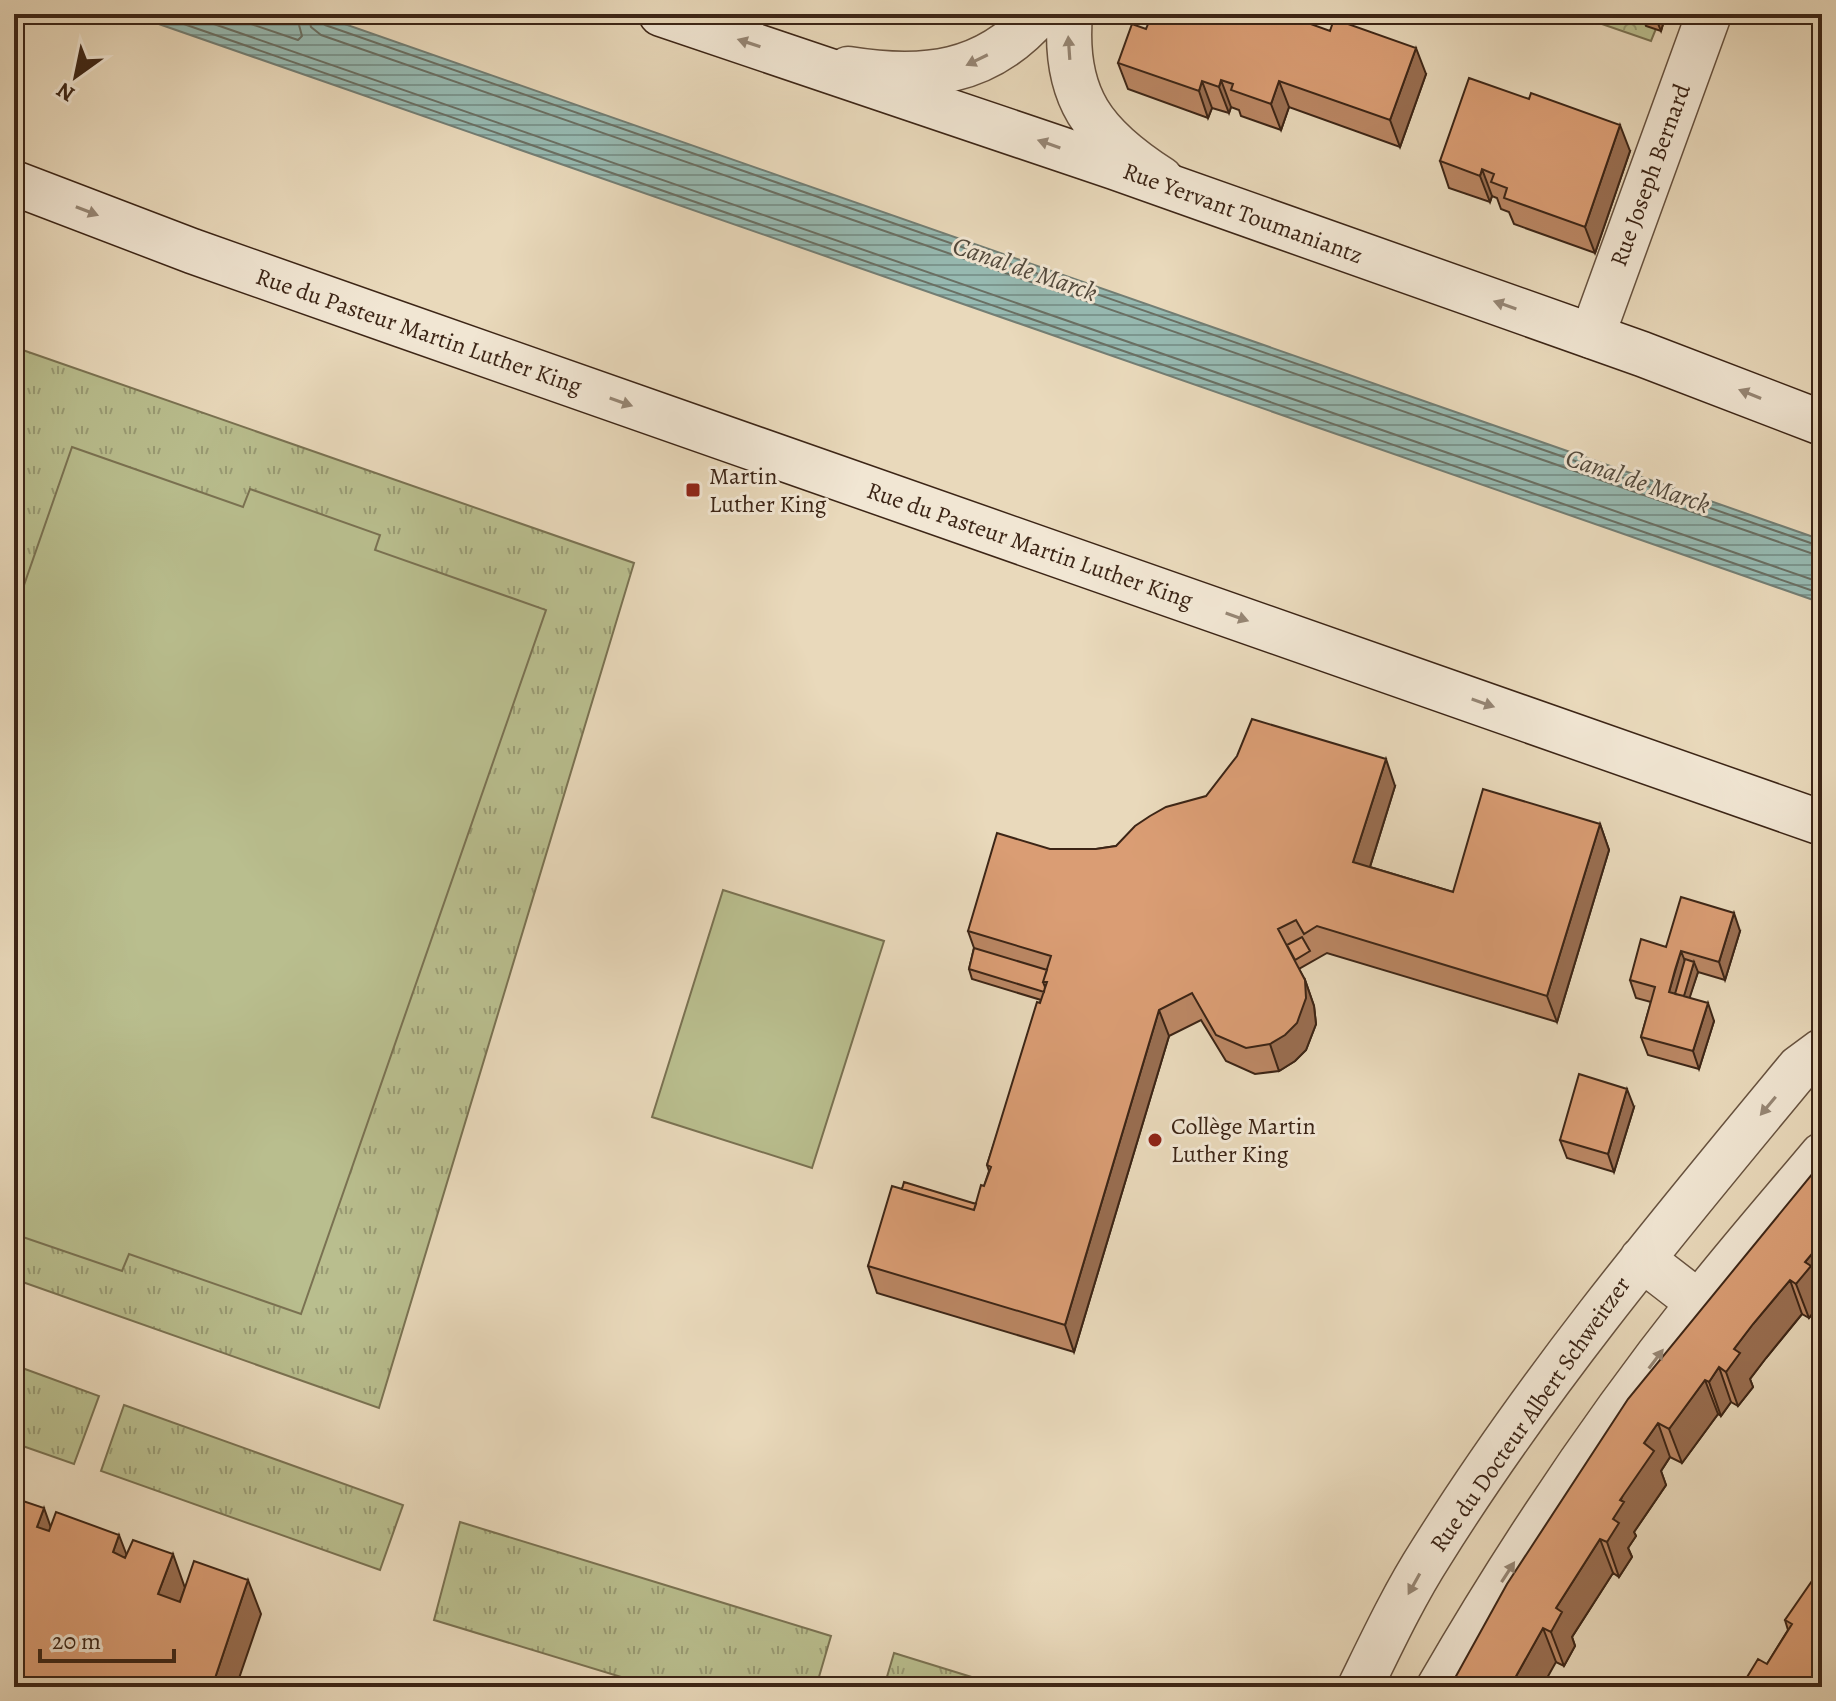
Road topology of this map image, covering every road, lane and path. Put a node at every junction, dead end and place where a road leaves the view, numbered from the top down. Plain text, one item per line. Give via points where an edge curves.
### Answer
1 (661, 14) edge
2 (1039, 14) edge
3 (1070, 14) edge
4 (1709, 14) edge
5 (802, 61) junction
6 (14, 183) edge
7 (1179, 191) junction
8 (1592, 336) junction
9 (1822, 423) edge
10 (1822, 823) edge
11 (1822, 1051) edge
12 (1822, 1155) edge
13 (1642, 1259) junction
14 (1699, 1303) junction
15 (1360, 1687) edge
16 (1439, 1687) edge

5 -> 1 street, Rue Yervant Toumaniantz
2 -> 5 street via 1016,37 978,61 942,73 882,72
7 -> 3 street via 1119,150 1093,122 1070,64
4 - 8 street, Rue Joseph Bernard
7 -> 5 street, Rue Yervant Toumaniantz
6 -> 10 street, Rue du Pasteur Martin Luther King via 192,251
8 -> 7 street, Rue Yervant Toumaniantz
9 -> 8 street, Rue Yervant Toumaniantz
11 -> 13 street, Rue du Docteur Albert Schweitzer via 1799,1068
12 - 14 street
13 - 14 street
13 -> 15 street, Rue du Docteur Albert Schweitzer via 1476,1484 1430,1554
16 -> 14 street via 1534,1531

